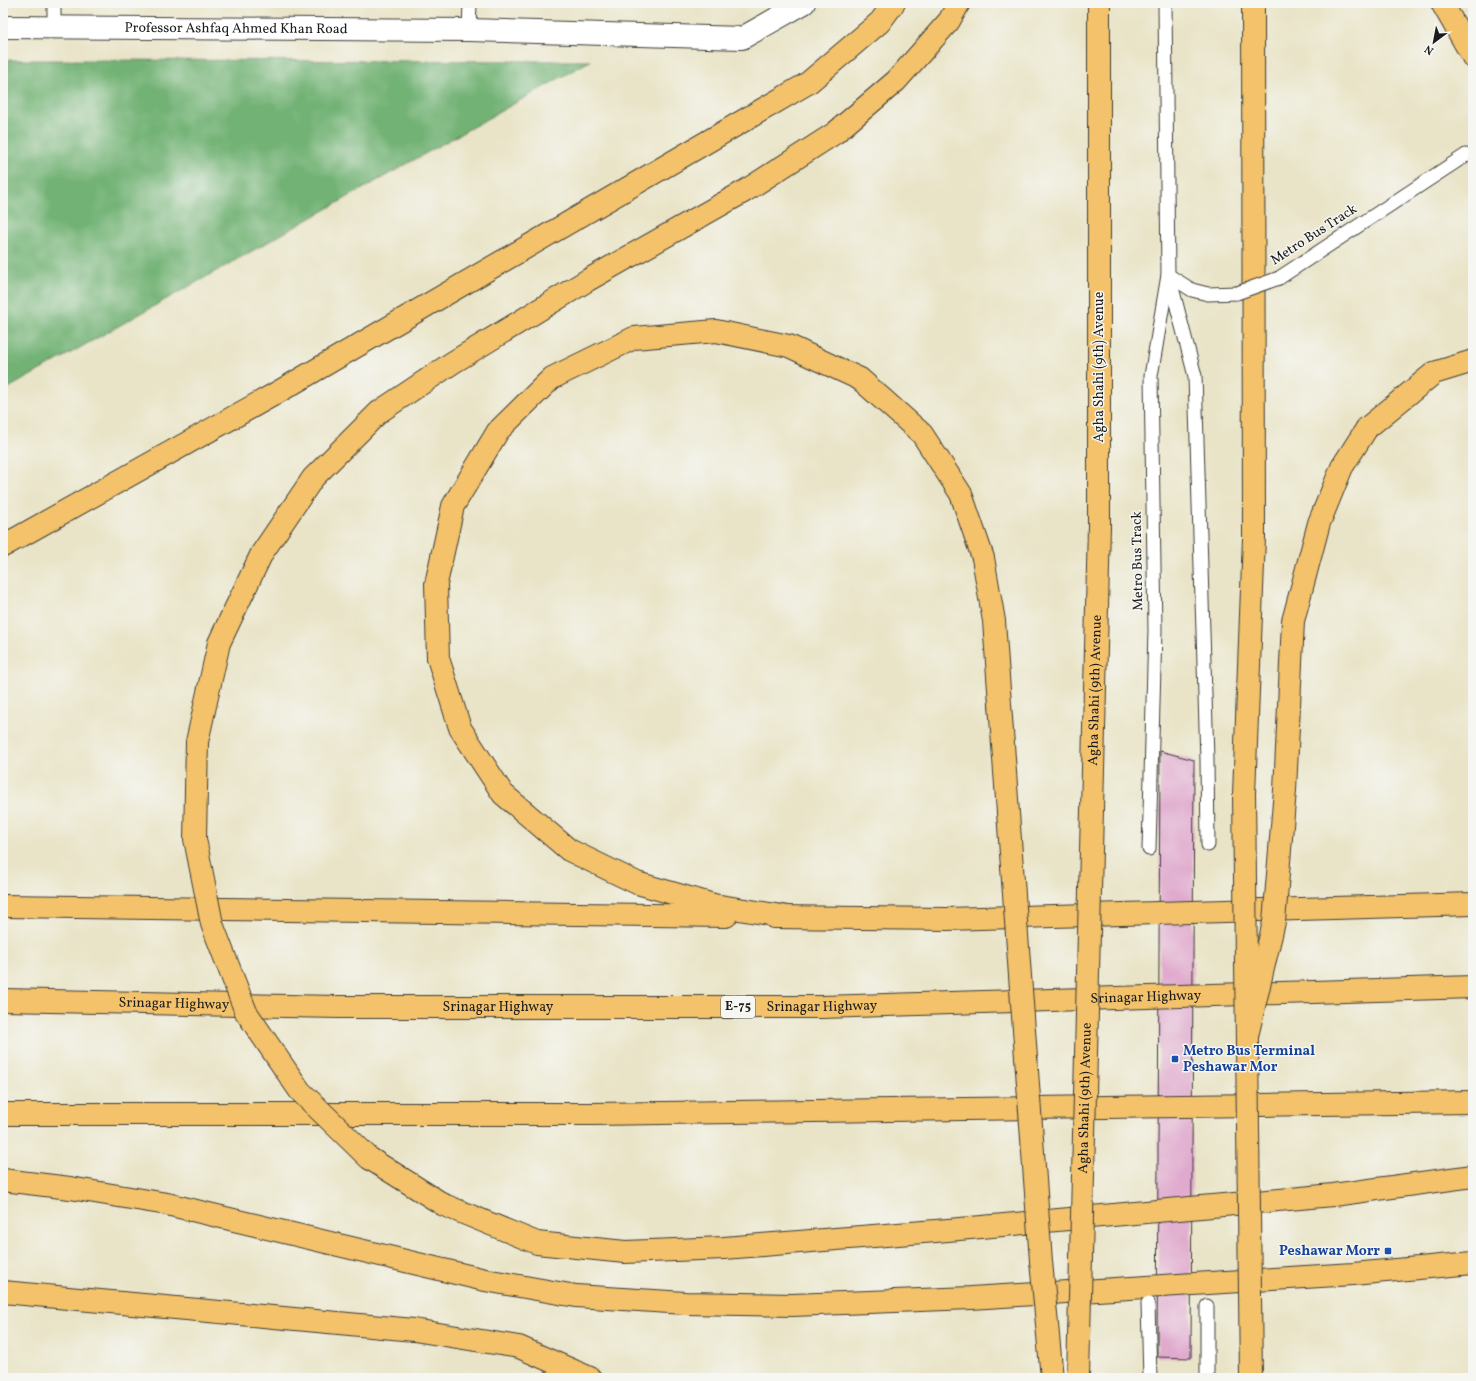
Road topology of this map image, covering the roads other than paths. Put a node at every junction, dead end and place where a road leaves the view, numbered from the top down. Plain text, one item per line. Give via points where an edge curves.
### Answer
1 (54, 3) edge
2 (470, 3) edge
3 (804, 3) edge
4 (894, 3) edge
5 (959, 3) edge
6 (1099, 3) edge
7 (1165, 3) edge
8 (1253, 3) edge
9 (1442, 3) edge
10 (3, 27) edge
11 (54, 27) junction
12 (469, 30) junction
13 (1473, 57) edge
14 (1466, 155) dead end
15 (1168, 275) junction
16 (1473, 361) edge
17 (3, 546) edge
18 (1208, 846) dead end
19 (1149, 849) dead end
20 (1473, 898) edge
21 (1443, 904) junction
22 (1473, 904) edge
23 (3, 906) edge
24 (788, 917) junction
25 (1473, 987) edge
26 (3, 1000) edge
27 (1247, 1036) junction
28 (1473, 1102) edge
29 (3, 1114) edge
30 (1473, 1176) edge
31 (3, 1180) edge
32 (1473, 1263) edge
33 (3, 1292) edge
34 (1148, 1302) dead end
35 (1207, 1306) dead end
36 (590, 1378) edge
37 (1052, 1378) edge
38 (1078, 1378) edge
39 (1150, 1378) edge
40 (1207, 1378) edge
41 (1251, 1378) edge

1 - 11 lane
2 - 12 lane
3 - 12 street, Professor Ashfaq Ahmed Khan Road via 742,38
4 - 17 main road via 880,22 808,83 280,391
5 - 30 main road, bridge via 949,21 896,81 835,134 745,191 588,280 452,363 379,412 314,478 262,553 219,643 197,742 195,839 212,924 246,1012 300,1091 369,1158 444,1205 538,1243 625,1252 724,1248 1333,1195
6 - 38 main road, Agha Shahi (9th) Avenue, bridge via 1098,526
7 - 15 lane, Metro Bus Track
8 - 27 main road, bridge via 1254,538 1244,794
9 - 13 main road
10 - 11 street, Professor Ashfaq Ahmed Khan Road
11 - 12 street, Professor Ashfaq Ahmed Khan Road
14 - 15 lane, Metro Bus Track, bridge via 1279,278 1237,293 1208,294 1192,290
15 - 18 lane, Metro Bus Track via 1195,376
15 - 19 lane, Metro Bus Track via 1151,376 1155,630
16 - 27 main road, bridge via 1434,373 1367,428 1342,467 1319,522 1293,621 1285,790 1274,922
20 - 21 main road
21 - 22 main road
21 - 24 main road via 947,919
23 - 24 main road
24 - 37 main road, bridge via 714,905 637,883 569,850 503,794 460,728 438,658 436,584 453,506 498,430 552,378 634,338 716,331 789,346 860,379 922,434 960,494 983,558 994,621 1041,1261
25 - 26 main road, Srinagar Highway / E-75 via 814,1007 338,1007
27 - 41 main road, bridge
28 - 29 main road via 592,1114
31 - 32 main road via 167,1204 485,1280 576,1296 686,1303 792,1305 971,1298 1353,1274
33 - 36 main road via 414,1330 519,1347
34 - 39 lane
35 - 40 lane

